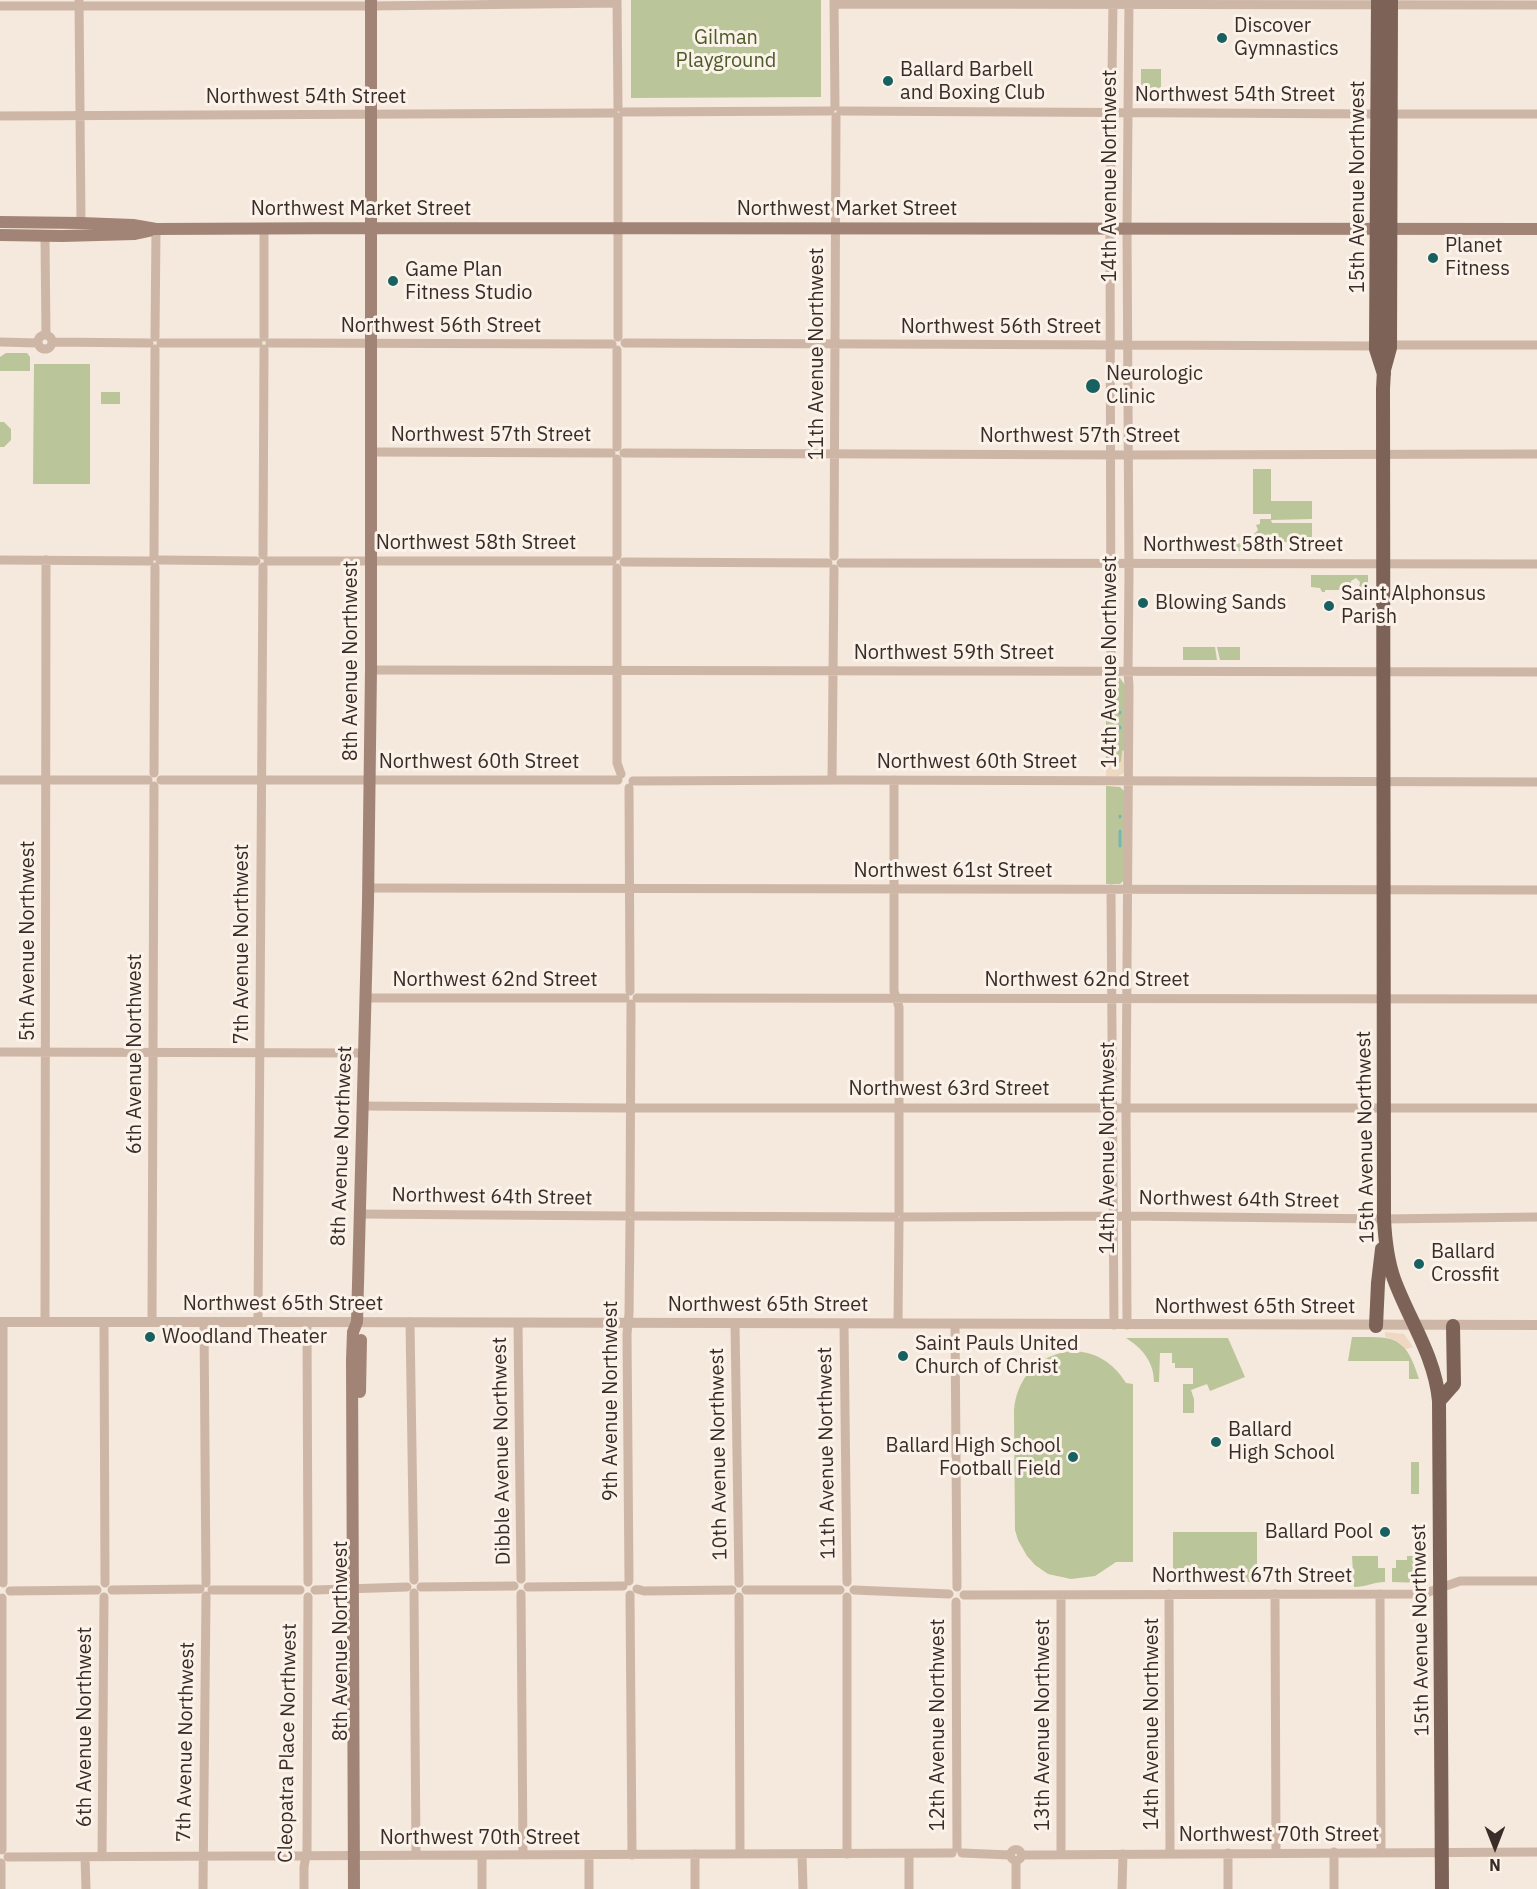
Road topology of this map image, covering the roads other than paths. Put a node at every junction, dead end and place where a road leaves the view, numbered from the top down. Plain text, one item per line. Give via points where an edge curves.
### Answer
1 (616, 2) edge
2 (834, 2) edge
3 (1113, 2) edge
4 (1129, 2) edge
5 (1385, 2) edge
6 (79, 3) edge
7 (371, 3) edge
8 (1537, 5) edge
9 (0, 6) edge
10 (836, 111) junction
11 (618, 112) junction
12 (1113, 113) junction
13 (1128, 113) junction
14 (1384, 114) junction
15 (1537, 114) edge
16 (371, 115) junction
17 (0, 116) edge
18 (81, 116) junction
19 (0, 222) edge
20 (81, 223) junction
21 (23, 224) junction
22 (371, 228) junction
23 (618, 228) junction
24 (0, 229) edge
25 (264, 229) junction
26 (835, 229) junction
27 (1110, 229) junction
28 (1127, 229) junction
29 (1384, 229) junction
30 (1537, 229) edge
31 (156, 230) junction
32 (0, 236) edge
33 (45, 237) junction
34 (45, 340) junction
35 (0, 342) edge
36 (155, 343) junction
37 (264, 343) junction
38 (372, 344) junction
39 (618, 344) junction
40 (835, 345) junction
41 (1110, 345) junction
42 (1128, 345) junction
43 (1383, 345) junction
44 (1537, 345) edge
45 (371, 452) junction
46 (617, 453) junction
47 (835, 453) junction
48 (1111, 454) junction
49 (1383, 454) junction
50 (1537, 454) edge
51 (1128, 455) junction
52 (0, 560) edge
53 (46, 560) junction
54 (154, 561) junction
55 (263, 561) junction
56 (371, 561) junction
57 (617, 561) junction
58 (834, 562) junction
59 (1111, 563) junction
60 (1129, 563) junction
61 (1383, 563) junction
62 (1537, 564) edge
63 (371, 670) junction
64 (616, 670) junction
65 (833, 671) junction
66 (1111, 671) junction
67 (1128, 672) junction
68 (1537, 672) edge
69 (1383, 673) junction
70 (619, 777) junction
71 (260, 779) junction
72 (0, 780) edge
73 (46, 780) junction
74 (154, 780) junction
75 (370, 780) junction
76 (832, 780) junction
77 (894, 780) junction
78 (1128, 781) junction
79 (1537, 782) edge
80 (1384, 783) junction
81 (631, 784) junction
82 (368, 888) junction
83 (629, 889) junction
84 (894, 889) junction
85 (1111, 889) junction
86 (1127, 889) junction
87 (1383, 890) junction
88 (1537, 890) edge
89 (365, 998) junction
90 (631, 998) junction
91 (896, 998) junction
92 (1111, 998) junction
93 (1126, 998) junction
94 (1384, 999) junction
95 (1537, 999) edge
96 (0, 1052) edge
97 (45, 1052) junction
98 (153, 1052) junction
99 (259, 1053) junction
100 (364, 1053) junction
101 (362, 1106) junction
102 (630, 1107) junction
103 (1112, 1107) junction
104 (1126, 1107) junction
105 (898, 1108) junction
106 (1537, 1108) edge
107 (1384, 1109) junction
108 (359, 1214) junction
109 (630, 1216) junction
110 (1112, 1216) junction
111 (1126, 1216) junction
112 (899, 1217) junction
113 (1537, 1217) edge
114 (1384, 1226) junction
115 (1, 1322) edge
116 (45, 1322) junction
117 (104, 1322) junction
118 (152, 1322) junction
119 (204, 1322) junction
120 (258, 1322) junction
121 (307, 1322) junction
122 (357, 1322) junction
123 (410, 1322) junction
124 (518, 1323) junction
125 (898, 1323) junction
126 (628, 1324) junction
127 (735, 1324) junction
128 (844, 1324) junction
129 (955, 1324) junction
130 (1114, 1325) junction
131 (1127, 1325) junction
132 (1537, 1325) edge
133 (1376, 1326) junction
134 (1416, 1326) junction
135 (1453, 1326) junction
136 (1439, 1401) junction
137 (1537, 1581) edge
138 (308, 1582) junction
139 (1, 1583) edge
140 (105, 1583) junction
141 (626, 1584) junction
142 (524, 1586) junction
143 (414, 1587) junction
144 (1440, 1588) junction
145 (357, 1589) junction
146 (112, 1590) junction
147 (206, 1590) junction
148 (300, 1590) junction
149 (739, 1590) junction
150 (633, 1592) junction
151 (847, 1592) junction
152 (101, 1594) junction
153 (312, 1594) junction
154 (954, 1594) junction
155 (1169, 1594) junction
156 (1275, 1594) junction
157 (1380, 1594) junction
158 (4, 1595) edge
159 (1061, 1595) junction
160 (957, 1852) junction
161 (1276, 1852) junction
162 (1334, 1852) junction
163 (1381, 1852) junction
164 (1442, 1852) junction
165 (1537, 1852) edge
166 (1228, 1853) junction
167 (695, 1854) junction
168 (740, 1854) junction
169 (802, 1854) junction
170 (847, 1854) junction
171 (909, 1854) junction
172 (1061, 1854) junction
173 (1122, 1854) junction
174 (1170, 1854) junction
175 (416, 1855) junction
176 (482, 1855) junction
177 (523, 1855) junction
178 (632, 1855) junction
179 (358, 1856) junction
180 (589, 1856) junction
181 (2, 1857) edge
182 (86, 1857) junction
183 (102, 1857) junction
184 (203, 1857) junction
185 (306, 1857) junction
186 (1016, 1857) junction
187 (1, 1889) edge
188 (86, 1889) edge
189 (203, 1889) edge
190 (304, 1889) edge
191 (354, 1889) edge
192 (362, 1889) edge
193 (482, 1889) edge
194 (589, 1889) edge
195 (695, 1889) edge
196 (802, 1889) edge
197 (909, 1889) edge
198 (1016, 1889) edge
199 (1122, 1889) edge
200 (1228, 1889) edge
201 (1335, 1889) edge
202 (1442, 1889) edge

1 - 7 street
1 - 11 street
2 - 3 street
2 - 10 street, 11th Avenue Northwest
3 - 4 street
3 - 12 street, 14th Avenue Northwest
4 - 5 street
4 - 13 street, 14th Avenue Northwest
5 - 8 street
5 - 14 main road, 15th Avenue Northwest
6 - 7 street
6 - 9 street
6 - 18 street
7 - 16 main road, 8th Avenue Northwest
10 - 11 street, Northwest 54th Street
10 - 12 street, Northwest 54th Street
10 - 26 street, 11th Avenue Northwest
11 - 16 street, Northwest 54th Street
11 - 23 street
12 - 13 street, Northwest 54th Street
12 - 27 street, 14th Avenue Northwest
13 - 14 street, Northwest 54th Street
13 - 28 street, 14th Avenue Northwest
14 - 15 street, Northwest 54th Street
14 - 29 main road, 15th Avenue Northwest
16 - 18 street, Northwest 54th Street
16 - 22 main road, 8th Avenue Northwest
17 - 18 street, Northwest 54th Street
18 - 20 street
19 - 21 main road, Northwest Market Street
20 - 21 main road, Northwest Market Street
20 - 31 main road, Northwest Market Street
21 - 24 street
22 - 23 main road, Northwest Market Street
22 - 25 main road, Northwest Market Street
22 - 38 main road, 8th Avenue Northwest
23 - 26 main road, Northwest Market Street
23 - 39 street
25 - 31 main road, Northwest Market Street
25 - 37 street, 7th Avenue Northwest
26 - 27 main road, Northwest Market Street
26 - 40 street, 11th Avenue Northwest
27 - 28 main road, Northwest Market Street
27 - 41 street, 14th Avenue Northwest
28 - 29 main road, Northwest Market Street
28 - 42 street, 14th Avenue Northwest
29 - 30 main road, Northwest Market Street
29 - 43 main road, 15th Avenue Northwest
31 - 33 main road, Northwest Market Street
31 - 36 street, 6th Avenue Northwest
32 - 33 main road, Northwest Market Street
33 - 34 street
34 - 35 street, Northwest 56th Street
34 - 36 street, Northwest 56th Street
36 - 37 street, Northwest 56th Street
36 - 54 street, 6th Avenue Northwest
37 - 38 street, Northwest 56th Street
37 - 55 street, 7th Avenue Northwest
38 - 39 street, Northwest 56th Street
38 - 45 main road, 8th Avenue Northwest
39 - 40 street, Northwest 56th Street
39 - 46 street
40 - 41 street, Northwest 56th Street
40 - 47 street, 11th Avenue Northwest
41 - 42 street, Northwest 56th Street
41 - 48 street, 14th Avenue Northwest
42 - 43 street, Northwest 56th Street
42 - 51 street, 14th Avenue Northwest
43 - 44 street, Northwest 56th Street
43 - 49 main road, 15th Avenue Northwest
45 - 46 street, Northwest 57th Street
45 - 56 main road, 8th Avenue Northwest
46 - 47 street, Northwest 57th Street
46 - 57 street
47 - 48 street, Northwest 57th Street
47 - 58 street, 11th Avenue Northwest
48 - 51 street, Northwest 57th Street
48 - 59 street, 14th Avenue Northwest
49 - 50 street, Northwest 57th Street
49 - 51 street, Northwest 57th Street
49 - 61 main road, 15th Avenue Northwest
51 - 60 street, 14th Avenue Northwest
52 - 53 street, Northwest 58th Street
53 - 54 street, Northwest 58th Street
53 - 73 street, 5th Avenue Northwest
54 - 55 street, Northwest 58th Street
54 - 74 street, 6th Avenue Northwest
55 - 56 street, Northwest 58th Street
55 - 71 street, 7th Avenue Northwest
56 - 57 street, Northwest 58th Street
56 - 63 main road, 8th Avenue Northwest
57 - 58 street, Northwest 58th Street
57 - 64 street
58 - 59 street, Northwest 58th Street
58 - 65 street, 11th Avenue Northwest
59 - 60 street, Northwest 58th Street
59 - 66 street, 14th Avenue Northwest
60 - 61 street, Northwest 58th Street
60 - 67 street, 14th Avenue Northwest
61 - 62 street, Northwest 58th Street
61 - 69 main road, 15th Avenue Northwest
63 - 64 street, Northwest 59th Street
63 - 75 main road, 8th Avenue Northwest
64 - 65 street, Northwest 59th Street
64 - 70 street
65 - 66 street, Northwest 59th Street
65 - 76 street, 11th Avenue Northwest
66 - 67 street, Northwest 59th Street
67 - 69 street, Northwest 59th Street
67 - 78 street, 14th Avenue Northwest
68 - 69 street, Northwest 59th Street
69 - 80 main road, 15th Avenue Northwest
70 - 75 street, Northwest 60th Street
70 - 81 street via 621,786
71 - 74 street, Northwest 60th Street
71 - 75 street, Northwest 60th Street
71 - 99 street, 7th Avenue Northwest
72 - 73 street, Northwest 60th Street
73 - 74 street, Northwest 60th Street
73 - 97 street, 5th Avenue Northwest
74 - 98 street, 6th Avenue Northwest
75 - 82 main road, 8th Avenue Northwest
76 - 77 street, Northwest 60th Street
76 - 81 street, Northwest 60th Street
77 - 78 street, Northwest 60th Street
77 - 84 street
78 - 80 street, Northwest 60th Street
78 - 86 street, 14th Avenue Northwest
79 - 80 street, Northwest 60th Street
80 - 87 main road, 15th Avenue Northwest
81 - 83 street, 9th Avenue Northwest
82 - 83 street, Northwest 61st Street
82 - 89 main road, 8th Avenue Northwest
83 - 84 street, Northwest 61st Street
83 - 90 street, 9th Avenue Northwest
84 - 85 street, Northwest 61st Street
84 - 91 street
85 - 86 street, Northwest 61st Street
85 - 92 street, 14th Avenue Northwest
86 - 87 street, Northwest 61st Street
86 - 93 street, 14th Avenue Northwest
87 - 88 street, Northwest 61st Street
87 - 94 main road, 15th Avenue Northwest
89 - 90 street, Northwest 62nd Street
89 - 100 main road, 8th Avenue Northwest
90 - 91 street, Northwest 62nd Street
90 - 102 street, 9th Avenue Northwest
91 - 92 street, Northwest 62nd Street
91 - 105 street
92 - 93 street, Northwest 62nd Street
92 - 103 street, 14th Avenue Northwest
93 - 94 street, Northwest 62nd Street
93 - 104 street, 14th Avenue Northwest
94 - 95 street, Northwest 62nd Street
94 - 107 main road, 15th Avenue Northwest
96 - 97 street
97 - 98 street
97 - 116 street, 5th Avenue Northwest
98 - 99 street
98 - 118 street, 6th Avenue Northwest
99 - 100 street
99 - 120 street, 7th Avenue Northwest
100 - 101 main road, 8th Avenue Northwest
101 - 102 street, Northwest 63rd Street
101 - 108 main road, 8th Avenue Northwest
102 - 105 street, Northwest 63rd Street
102 - 109 street, 9th Avenue Northwest
103 - 104 street, Northwest 63rd Street
103 - 105 street, Northwest 63rd Street
103 - 110 street, 14th Avenue Northwest
104 - 107 street, Northwest 63rd Street
104 - 111 street, 14th Avenue Northwest
105 - 112 street
106 - 107 street, Northwest 63rd Street
107 - 114 main road, 15th Avenue Northwest
108 - 109 street, Northwest 64th Street
108 - 122 main road, 8th Avenue Northwest
109 - 112 street, Northwest 64th Street
109 - 126 street, 9th Avenue Northwest
110 - 111 street, Northwest 64th Street
110 - 112 street, Northwest 64th Street
110 - 130 street, 14th Avenue Northwest
111 - 114 street, Northwest 64th Street
111 - 131 street, 14th Avenue Northwest
112 - 125 street
113 - 114 street, Northwest 64th Street
114 - 133 main road
114 - 134 main road, 15th Avenue Northwest via 1393,1276
115 - 116 street, Northwest 65th Street
115 - 139 street
116 - 117 street, Northwest 65th Street
117 - 118 street, Northwest 65th Street
117 - 140 street
118 - 119 street, Northwest 65th Street
119 - 120 street, Northwest 65th Street
119 - 147 street, 7th Avenue Northwest
120 - 121 street, Northwest 65th Street
121 - 122 street, Northwest 65th Street
121 - 138 street
122 - 123 street, Northwest 65th Street
122 - 145 main road, 8th Avenue Northwest via 352,1360
123 - 124 street, Northwest 65th Street
123 - 143 street
124 - 126 street, Northwest 65th Street
124 - 142 street, Dibble Avenue Northwest
125 - 128 street, Northwest 65th Street
125 - 129 street, Northwest 65th Street
126 - 127 street, Northwest 65th Street
126 - 141 street, 9th Avenue Northwest
127 - 128 street, Northwest 65th Street
127 - 149 street, 10th Avenue Northwest
128 - 151 street, 11th Avenue Northwest via 847,1582 853,1584
129 - 130 street, Northwest 65th Street
129 - 154 street, 12th Avenue Northwest
130 - 131 street, Northwest 65th Street
131 - 133 street, Northwest 65th Street
132 - 135 street, Northwest 65th Street
133 - 134 street, Northwest 65th Street
134 - 135 street, Northwest 65th Street
134 - 136 main road, 15th Avenue Northwest via 1434,1372
135 - 136 main road via 1454,1384
136 - 144 main road, 15th Avenue Northwest
137 - 144 street, Northwest 67th Street via 1460,1581
138 - 148 street
138 - 153 street via 314,1585
139 - 158 street via 8,1585
140 - 146 street
140 - 152 street via 99,1585
141 - 142 street
141 - 150 street via 624,1592
142 - 143 street via 516,1581 514,1586
142 - 177 street, Dibble Avenue Northwest
143 - 145 street
143 - 175 street
144 - 157 street, Northwest 67th Street via 1424,1594
144 - 164 main road, 15th Avenue Northwest
145 - 153 street
145 - 179 main road, 8th Avenue Northwest
146 - 147 street
146 - 152 street via 109,1596
147 - 148 street
147 - 184 street, 7th Avenue Northwest
148 - 153 street via 303,1595
149 - 150 street
149 - 151 street
149 - 168 street, 10th Avenue Northwest
150 - 178 street
151 - 154 street
151 - 170 street
152 - 158 street
152 - 183 street, 6th Avenue Northwest
153 - 185 street, Cleopatra Place Northwest
154 - 159 street, Northwest 67th Street via 962,1589 964,1595
154 - 160 street, 12th Avenue Northwest
155 - 156 street, Northwest 67th Street
155 - 159 street, Northwest 67th Street
155 - 174 street, 14th Avenue Northwest
156 - 157 street, Northwest 67th Street
156 - 161 street
157 - 163 street
158 - 181 street
159 - 172 street, 13th Avenue Northwest
160 - 171 street, Northwest 70th Street
160 - 186 street, Northwest 70th Street
161 - 162 street, Northwest 70th Street
161 - 166 street, Northwest 70th Street
162 - 163 street, Northwest 70th Street
162 - 201 street
163 - 164 street, Northwest 70th Street
164 - 165 street, Northwest 70th Street
164 - 202 main road, 15th Avenue Northwest
166 - 174 street, Northwest 70th Street
166 - 200 street
167 - 168 street, Northwest 70th Street
167 - 178 street, Northwest 70th Street
167 - 195 street
168 - 169 street, Northwest 70th Street
169 - 170 street, Northwest 70th Street
169 - 196 street
170 - 171 street, Northwest 70th Street
171 - 197 street, 12th Avenue Northwest
172 - 173 street, Northwest 70th Street
172 - 186 street, Northwest 70th Street
173 - 174 street, Northwest 70th Street
173 - 199 street
175 - 176 street, Northwest 70th Street
175 - 179 street, Northwest 70th Street
176 - 177 street, Northwest 70th Street
176 - 193 street
177 - 180 street, Northwest 70th Street
178 - 180 street, Northwest 70th Street
179 - 185 street, Northwest 70th Street
179 - 191 main road, 8th Avenue Northwest
179 - 192 main road, 8th Avenue Northwest
180 - 194 street
181 - 182 street, Northwest 70th Street
181 - 187 street
182 - 183 street, Northwest 70th Street
182 - 188 street
183 - 184 street, Northwest 70th Street
184 - 185 street, Northwest 70th Street
184 - 189 street, 7th Avenue Northwest
185 - 190 street, Cleopatra Place Northwest
186 - 198 street

